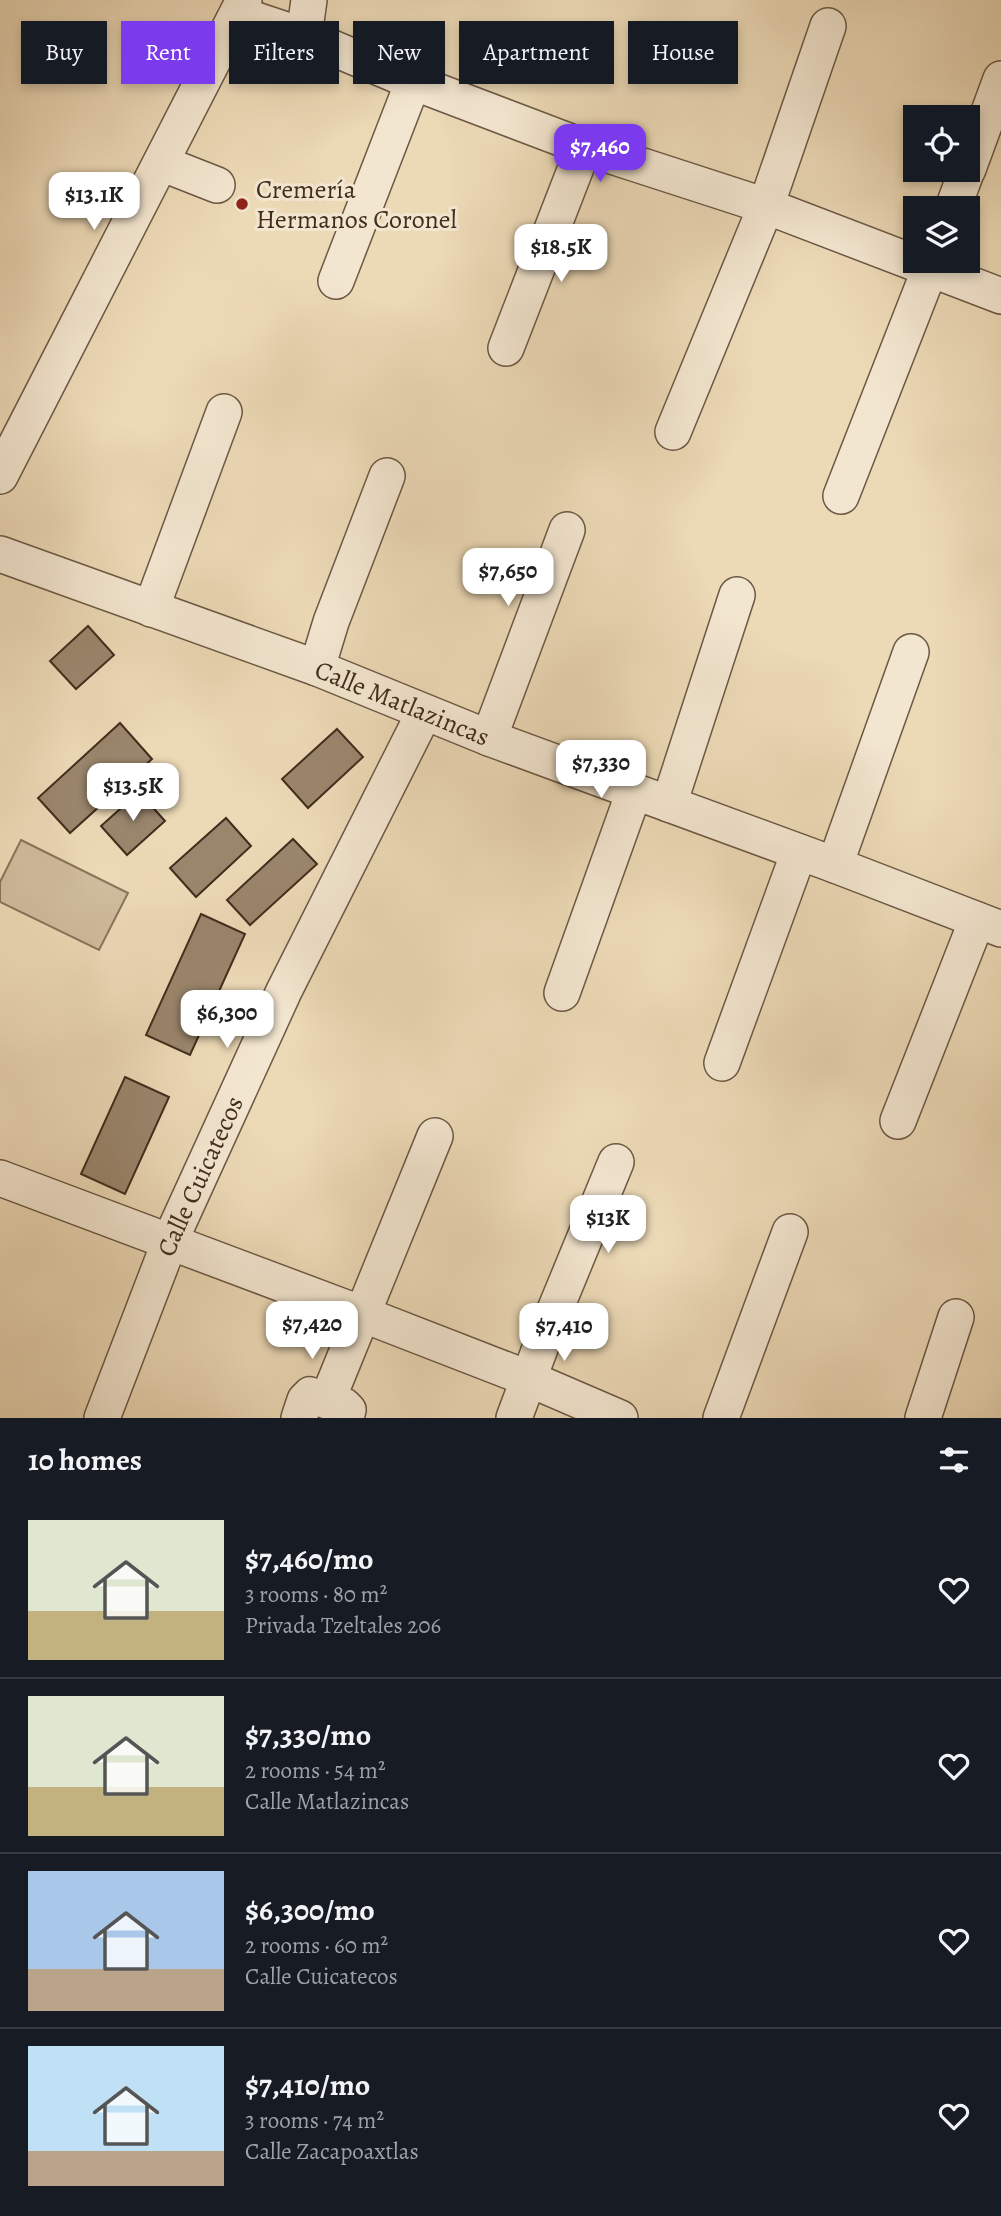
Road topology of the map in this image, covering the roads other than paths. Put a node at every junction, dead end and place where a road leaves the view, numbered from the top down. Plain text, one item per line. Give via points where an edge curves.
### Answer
1 (309, 0) edge
2 (241, 7) edge
3 (271, 21) edge
4 (306, 21) edge
5 (828, 26) dead end
6 (1001, 79) edge
7 (412, 84) edge
8 (418, 84) edge
9 (980, 136) edge
10 (584, 147) junction
11 (161, 163) junction
12 (217, 185) dead end
13 (766, 206) junction
14 (903, 255) edge
15 (929, 273) edge
16 (950, 273) edge
17 (336, 281) dead end
18 (1001, 296) edge
19 (506, 348) dead end
20 (224, 412) dead end
21 (673, 432) dead end
22 (0, 476) edge
23 (387, 476) dead end
24 (841, 496) dead end
25 (567, 530) dead end
26 (0, 554) edge
27 (737, 595) dead end
28 (151, 609) junction
29 (911, 652) dead end
30 (317, 668) junction
31 (424, 713) junction
32 (489, 738) junction
33 (634, 792) junction
34 (669, 804) junction
35 (799, 852) junction
36 (835, 865) junction
37 (989, 925) edge
38 (562, 993) dead end
39 (722, 1063) dead end
40 (898, 1121) dead end
41 (435, 1136) dead end
42 (616, 1162) dead end
43 (0, 1178) edge
44 (790, 1232) dead end
45 (170, 1241) junction
46 (362, 1314) junction
47 (956, 1317) dead end
48 (527, 1378) junction
49 (324, 1412) edge
50 (102, 1418) edge
51 (514, 1418) edge
52 (620, 1418) edge
53 (720, 1418) edge
54 (923, 1418) edge

1 - 4 street
2 - 3 street
2 - 11 street
5 - 13 street
6 - 9 street
7 - 17 street
8 - 10 street
10 - 13 street
10 - 19 street
11 - 12 street
11 - 22 street
13 - 14 street
13 - 21 street
15 - 24 street
16 - 18 street
20 - 28 street
23 - 30 street
25 - 32 street
26 - 28 street, Calle Matlazincas
27 - 34 street
28 - 30 street, Calle Matlazincas
29 - 36 street
30 - 31 street, Calle Matlazincas
31 - 32 street, Calle Matlazincas
31 - 45 street, Calle Cuicatecos via 284,991
32 - 33 street, Calle Matlazincas
33 - 34 street, Calle Matlazincas
33 - 38 street
34 - 35 street, Calle Matlazincas
35 - 36 street, Calle Matlazincas
35 - 39 street
36 - 37 street, Calle Matlazincas
37 - 40 street
41 - 46 street
42 - 48 street
43 - 45 street
44 - 53 street
45 - 46 street
45 - 50 street, Calle Cuicatecos
46 - 48 street
46 - 49 street
47 - 54 street
48 - 51 street
48 - 52 street

